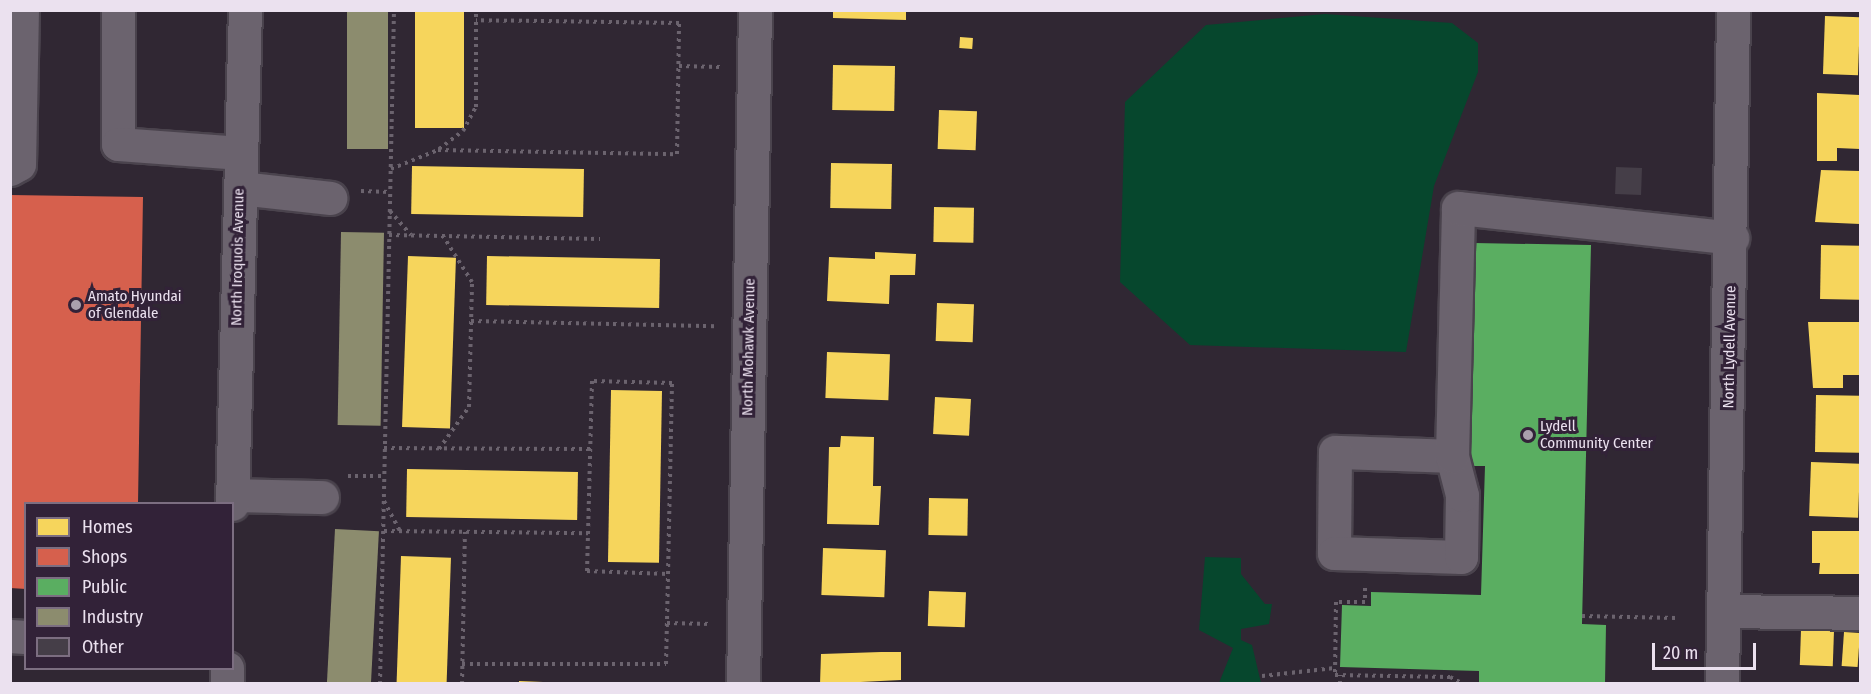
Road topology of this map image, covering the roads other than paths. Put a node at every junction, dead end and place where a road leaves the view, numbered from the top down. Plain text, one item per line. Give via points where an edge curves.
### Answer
1 (22, 10) edge
2 (118, 10) edge
3 (245, 10) edge
4 (756, 10) edge
5 (1733, 10) edge
6 (241, 153) junction
7 (10, 169) edge
8 (240, 188) junction
9 (330, 198) dead end
10 (1732, 238) junction
11 (1452, 456) junction
12 (332, 487) road end
13 (232, 500) edge
14 (1724, 611) junction
15 (1860, 613) edge
16 (743, 684) edge
17 (1722, 684) edge

1 - 7 street via 18,164
2 - 6 street via 118,144
3 - 6 street, North Iroquois Avenue
4 - 16 street, North Mohawk Avenue
5 - 10 street, North Lydell Avenue
6 - 8 street, North Iroquois Avenue
8 - 9 street
8 - 13 street, North Iroquois Avenue
10 - 11 street via 1458,208
10 - 14 street, North Lydell Avenue
11 - 11 street via 1335,452 1334,553 1461,556 1462,495
12 - 13 street
14 - 15 street
14 - 17 street, North Lydell Avenue

